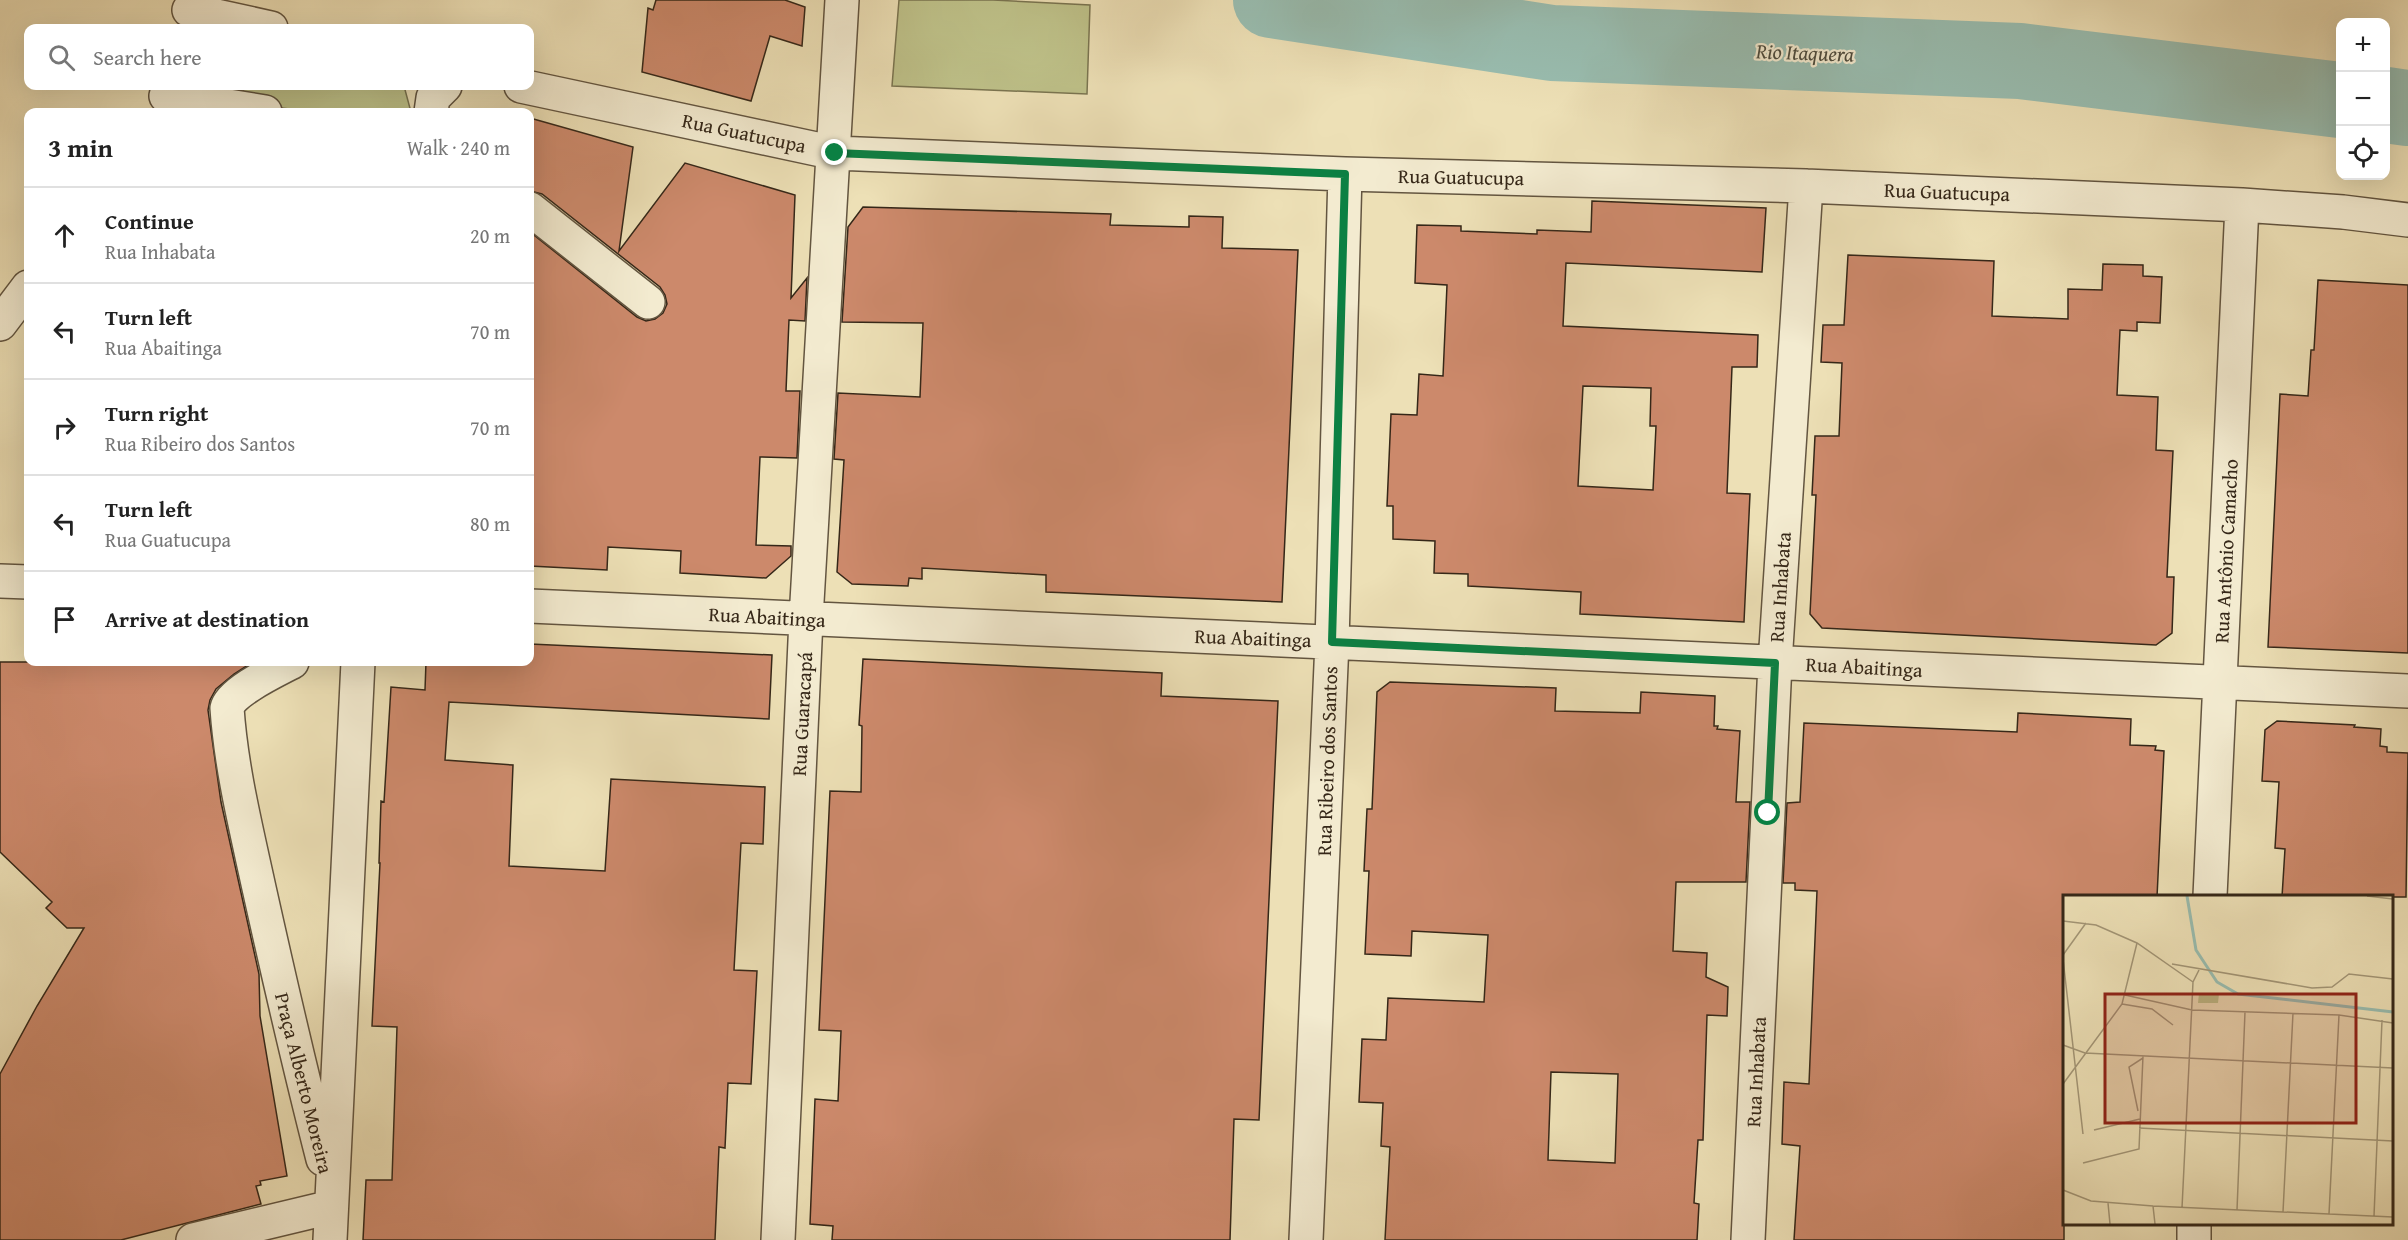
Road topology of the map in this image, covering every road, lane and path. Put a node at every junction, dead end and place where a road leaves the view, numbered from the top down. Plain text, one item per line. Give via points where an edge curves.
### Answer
1 (842, 0) edge
2 (188, 13) edge
3 (249, 24) edge
4 (534, 89) edge
5 (441, 90) edge
6 (163, 98) edge
7 (236, 108) edge
8 (432, 108) edge
9 (835, 153) junction
10 (1345, 174) junction
11 (1806, 186) junction
12 (2242, 205) junction
13 (534, 212) edge
14 (2408, 220) edge
15 (24, 292) edge
16 (648, 302) dead end
17 (0, 324) edge
18 (0, 581) edge
19 (24, 582) edge
20 (534, 606) edge
21 (806, 619) junction
22 (1332, 642) junction
23 (1775, 663) junction
24 (285, 666) edge
25 (358, 666) edge
26 (2220, 683) junction
27 (2408, 691) edge
28 (2210, 895) edge
29 (331, 1200) junction
30 (193, 1240) edge
31 (330, 1240) edge
32 (778, 1240) edge
33 (1306, 1240) edge
34 (1748, 1240) edge

1 - 9 street, Rua Guaracapá
2 - 3 street
4 - 9 street, Rua Guatucupa
5 - 8 street via 433,98
6 - 7 street
9 - 10 street, Rua Guatucupa
9 - 21 street, Rua Guaracapá
10 - 11 street, Rua Guatucupa
10 - 22 street, Rua Ribeiro dos Santos
11 - 12 street, Rua Guatucupa
11 - 23 street, Rua Inhabata
12 - 14 street, Rua Guatucupa
12 - 26 street, Rua Antônio Camacho
13 - 16 street
15 - 17 street
18 - 19 street
20 - 21 street, Rua Abaitinga
21 - 22 street, Rua Abaitinga
21 - 32 street, Rua Guaracapá
22 - 23 street, Rua Abaitinga
22 - 33 street, Rua Ribeiro dos Santos
23 - 26 street, Rua Abaitinga
23 - 34 street, Rua Inhabata
24 - 29 street, Praça Alberto Moreira via 232,698 227,704 227,718 252,854
25 - 29 street, Praça Alberto Moreira
26 - 27 street, Rua Abaitinga
26 - 28 street, Rua Antônio Camacho
29 - 30 street
29 - 31 street

